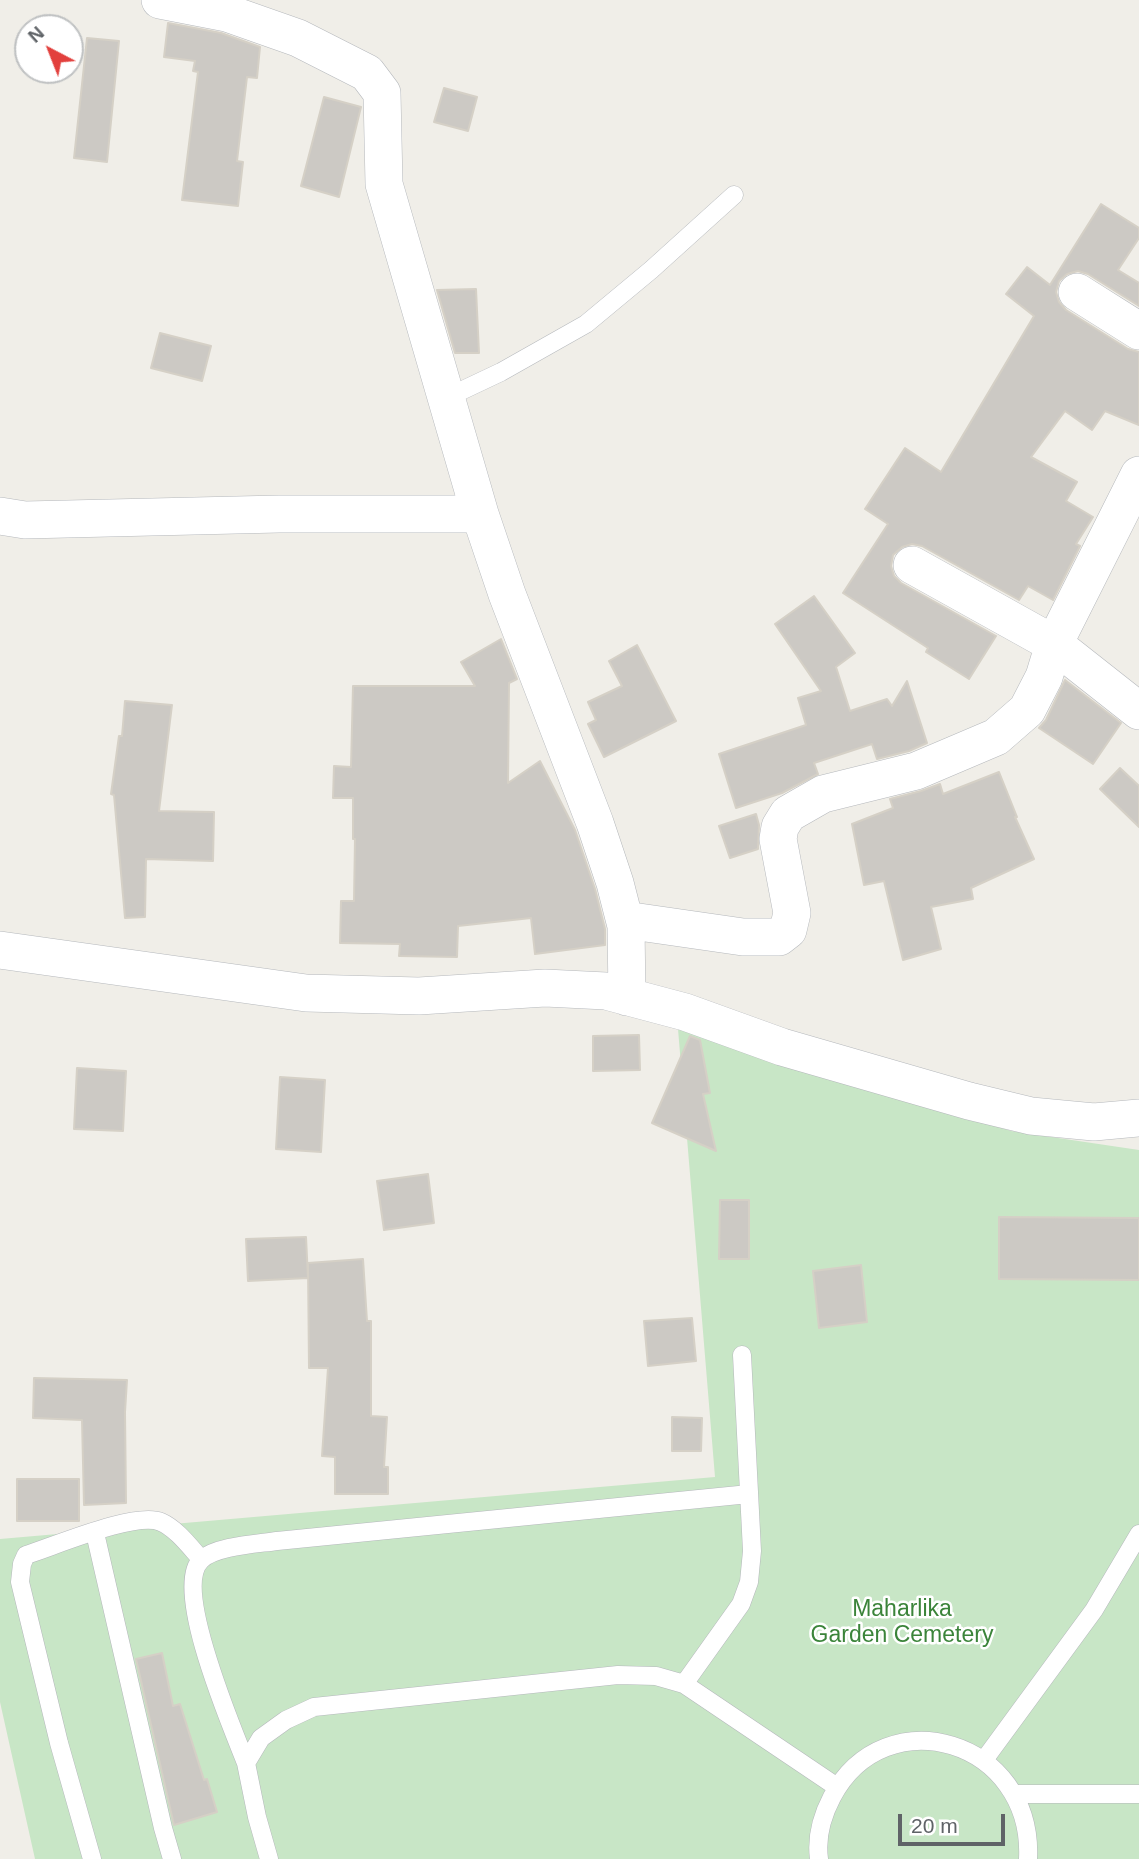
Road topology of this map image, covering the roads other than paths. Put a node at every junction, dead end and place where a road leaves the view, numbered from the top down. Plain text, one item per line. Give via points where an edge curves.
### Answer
1 (160, 0) edge
2 (734, 195) dead end
3 (1077, 292) dead end
4 (1139, 331) edge
5 (446, 398) junction
6 (1139, 475) edge
7 (480, 514) junction
8 (0, 516) edge
9 (912, 565) dead end
10 (1054, 644) junction
11 (1139, 711) edge
12 (625, 920) junction
13 (0, 950) edge
14 (626, 997) junction
15 (1139, 1118) edge
16 (742, 1355) dead end
17 (749, 1493) junction
18 (95, 1532) junction
19 (1139, 1534) edge
20 (201, 1559) junction
21 (684, 1684) junction
22 (984, 1760) junction
23 (246, 1763) junction
24 (837, 1787) junction
25 (1016, 1794) junction
26 (1139, 1794) edge
27 (92, 1859) edge
28 (172, 1859) edge
29 (269, 1859) edge
30 (819, 1859) edge
31 (1028, 1859) edge

1 - 5 street via 227,13 298,38 367,73 382,93 384,184
2 - 5 lane via 586,324
3 - 4 street
5 - 7 street
6 - 10 street
7 - 8 street via 25,520
7 - 12 street via 595,823
9 - 10 street
10 - 11 street
10 - 12 street via 1027,710 996,737 916,771 823,794 788,814 778,839 792,913 788,930 779,937 743,937
12 - 14 street
13 - 14 street via 306,993 419,996 545,988 606,991
14 - 15 street via 685,1012 782,1047 1031,1116 1094,1122
16 - 17 lane
17 - 20 lane via 277,1541 222,1550
17 - 21 lane via 750,1582 741,1604
18 - 20 lane via 146,1519 161,1522
18 - 27 lane via 26,1555 20,1582
18 - 28 lane
19 - 22 lane via 1094,1610
20 - 23 lane via 193,1570 194,1605
21 - 23 lane via 656,1676 618,1675 314,1707 261,1738
21 - 24 lane
22 - 24 lane via 963,1749 917,1741 871,1755
22 - 25 lane
23 - 29 lane
24 - 30 lane via 819,1831
25 - 26 lane
25 - 31 lane via 1025,1816

